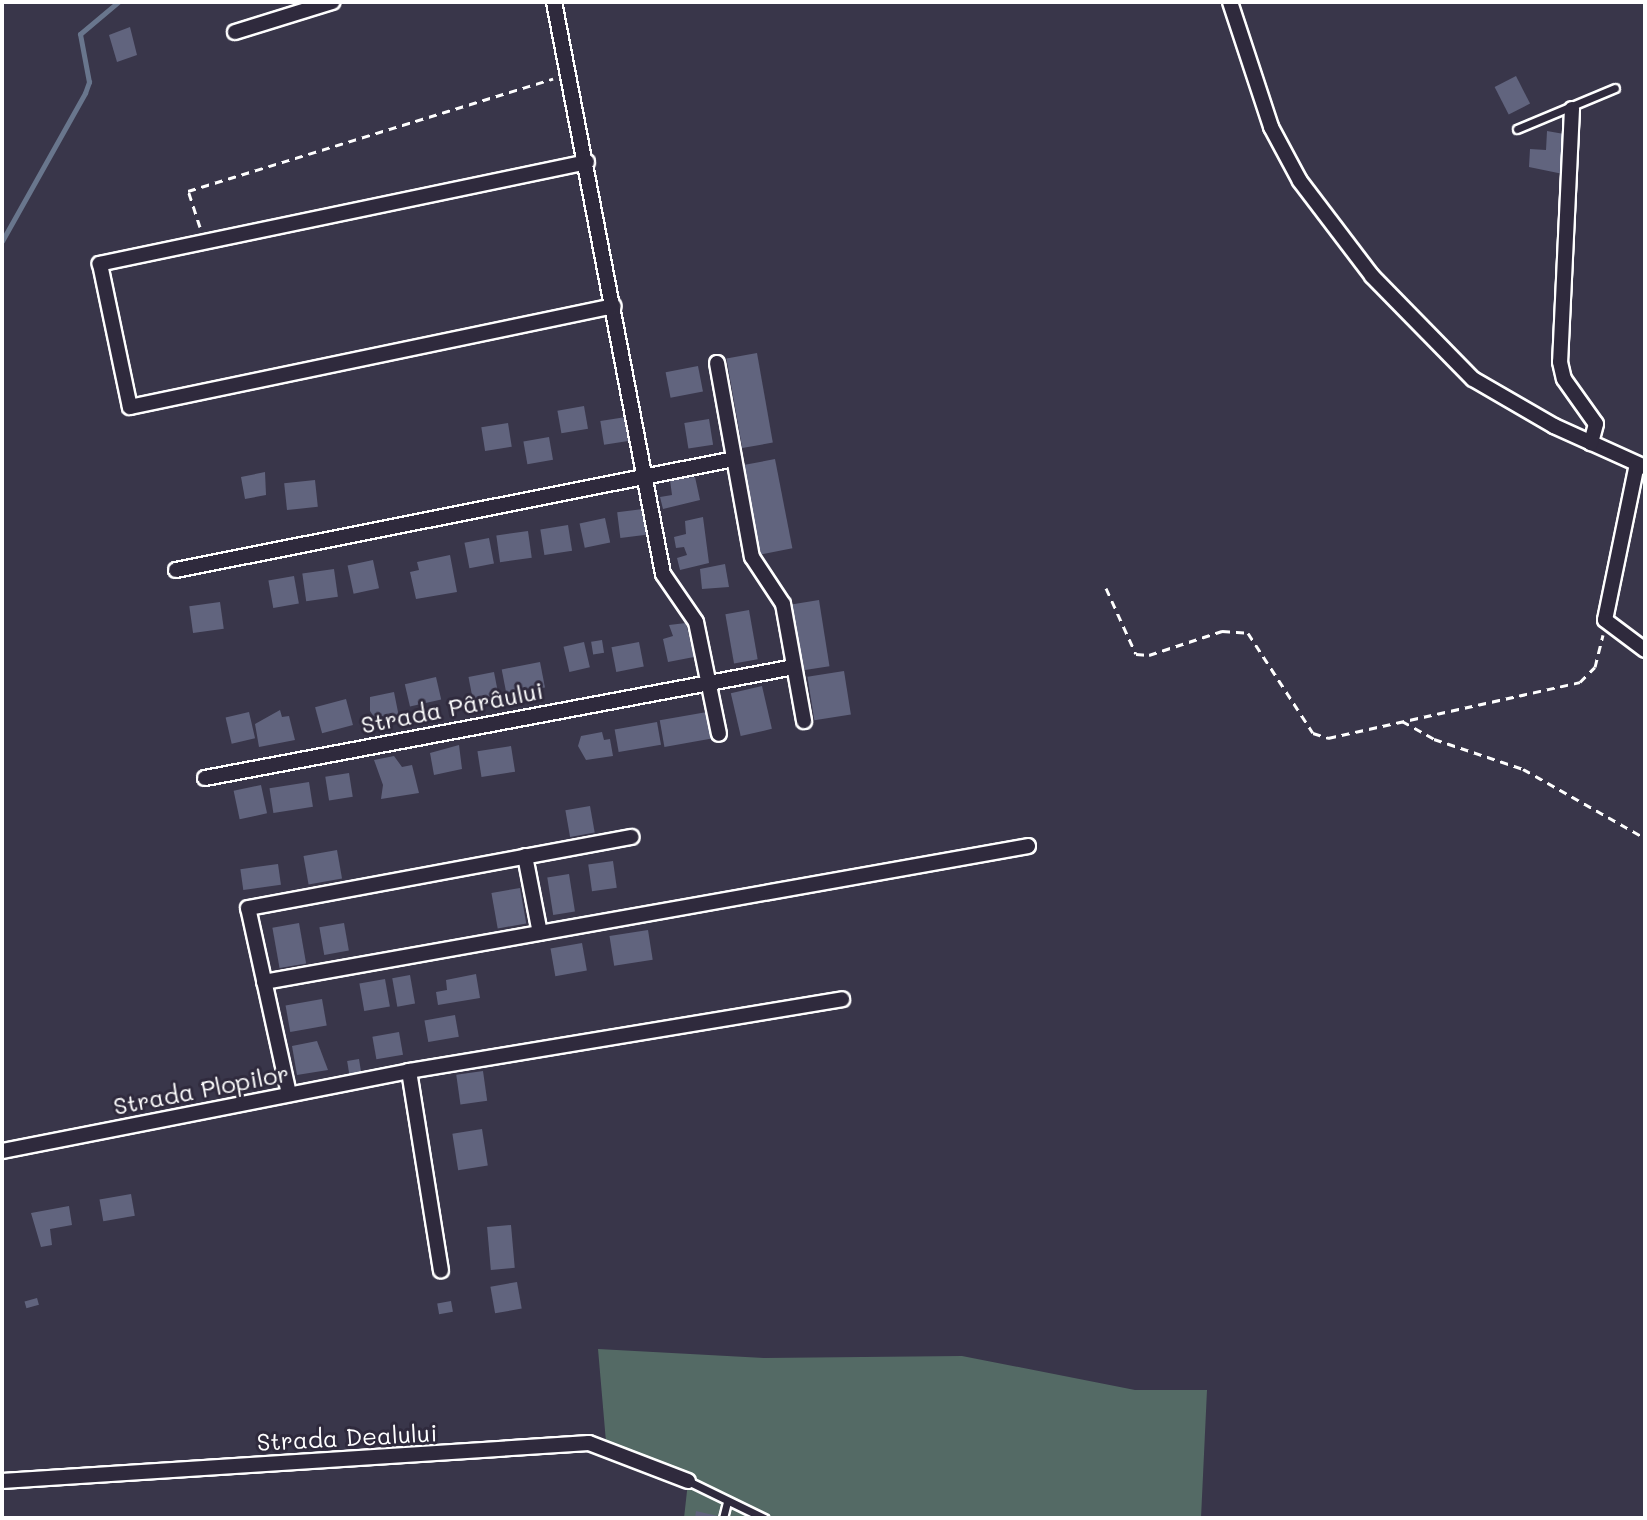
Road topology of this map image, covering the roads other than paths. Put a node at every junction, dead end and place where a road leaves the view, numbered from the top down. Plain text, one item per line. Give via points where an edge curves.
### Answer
1 (332, 2) edge
2 (554, 2) edge
3 (1230, 2) edge
4 (235, 32) dead end
5 (1615, 88) dead end
6 (1572, 109) junction
7 (1517, 129) dead end
8 (587, 162) junction
9 (614, 306) junction
10 (717, 363) dead end
11 (1591, 443) junction
12 (734, 459) junction
13 (1641, 466) edge
14 (644, 475) junction
15 (176, 570) dead end
16 (1645, 650) edge
17 (794, 667) junction
18 (708, 680) junction
19 (804, 721) dead end
20 (719, 734) dead end
21 (205, 778) dead end
22 (631, 837) dead end
23 (1028, 846) dead end
24 (525, 856) junction
25 (540, 933) junction
26 (264, 982) junction
27 (842, 999) dead end
28 (409, 1071) junction
29 (289, 1094) junction
30 (2, 1151) edge
31 (441, 1270) dead end
32 (2, 1481) edge
33 (688, 1481) joint
34 (727, 1502) junction
35 (723, 1518) edge
36 (764, 1518) edge

1 - 4 street
2 - 8 street
3 - 11 street via 1271,127 1300,181 1372,276 1473,379
5 - 6 lane
6 - 7 lane
6 - 11 street via 1560,362 1564,379 1596,424
8 - 9 street
8 - 9 street via 100,264 130,407
9 - 14 street
10 - 12 street
11 - 13 street
12 - 14 street
12 - 17 street via 752,557 783,604
13 - 16 street via 1605,620
14 - 15 street
14 - 18 street via 663,574 696,622
17 - 18 street, Strada Pârâului
17 - 19 street
18 - 20 street
18 - 21 street, Strada Pârâului
22 - 24 street
23 - 25 street
24 - 25 street
24 - 26 street via 248,908
25 - 26 street
26 - 29 street
27 - 28 street, Strada Plopilor
28 - 29 street, Strada Plopilor
28 - 31 street
29 - 30 street, Strada Plopilor
32 - 33 street, Strada Dealului via 589,1443
33 - 34 lane
34 - 35 lane
34 - 36 lane

